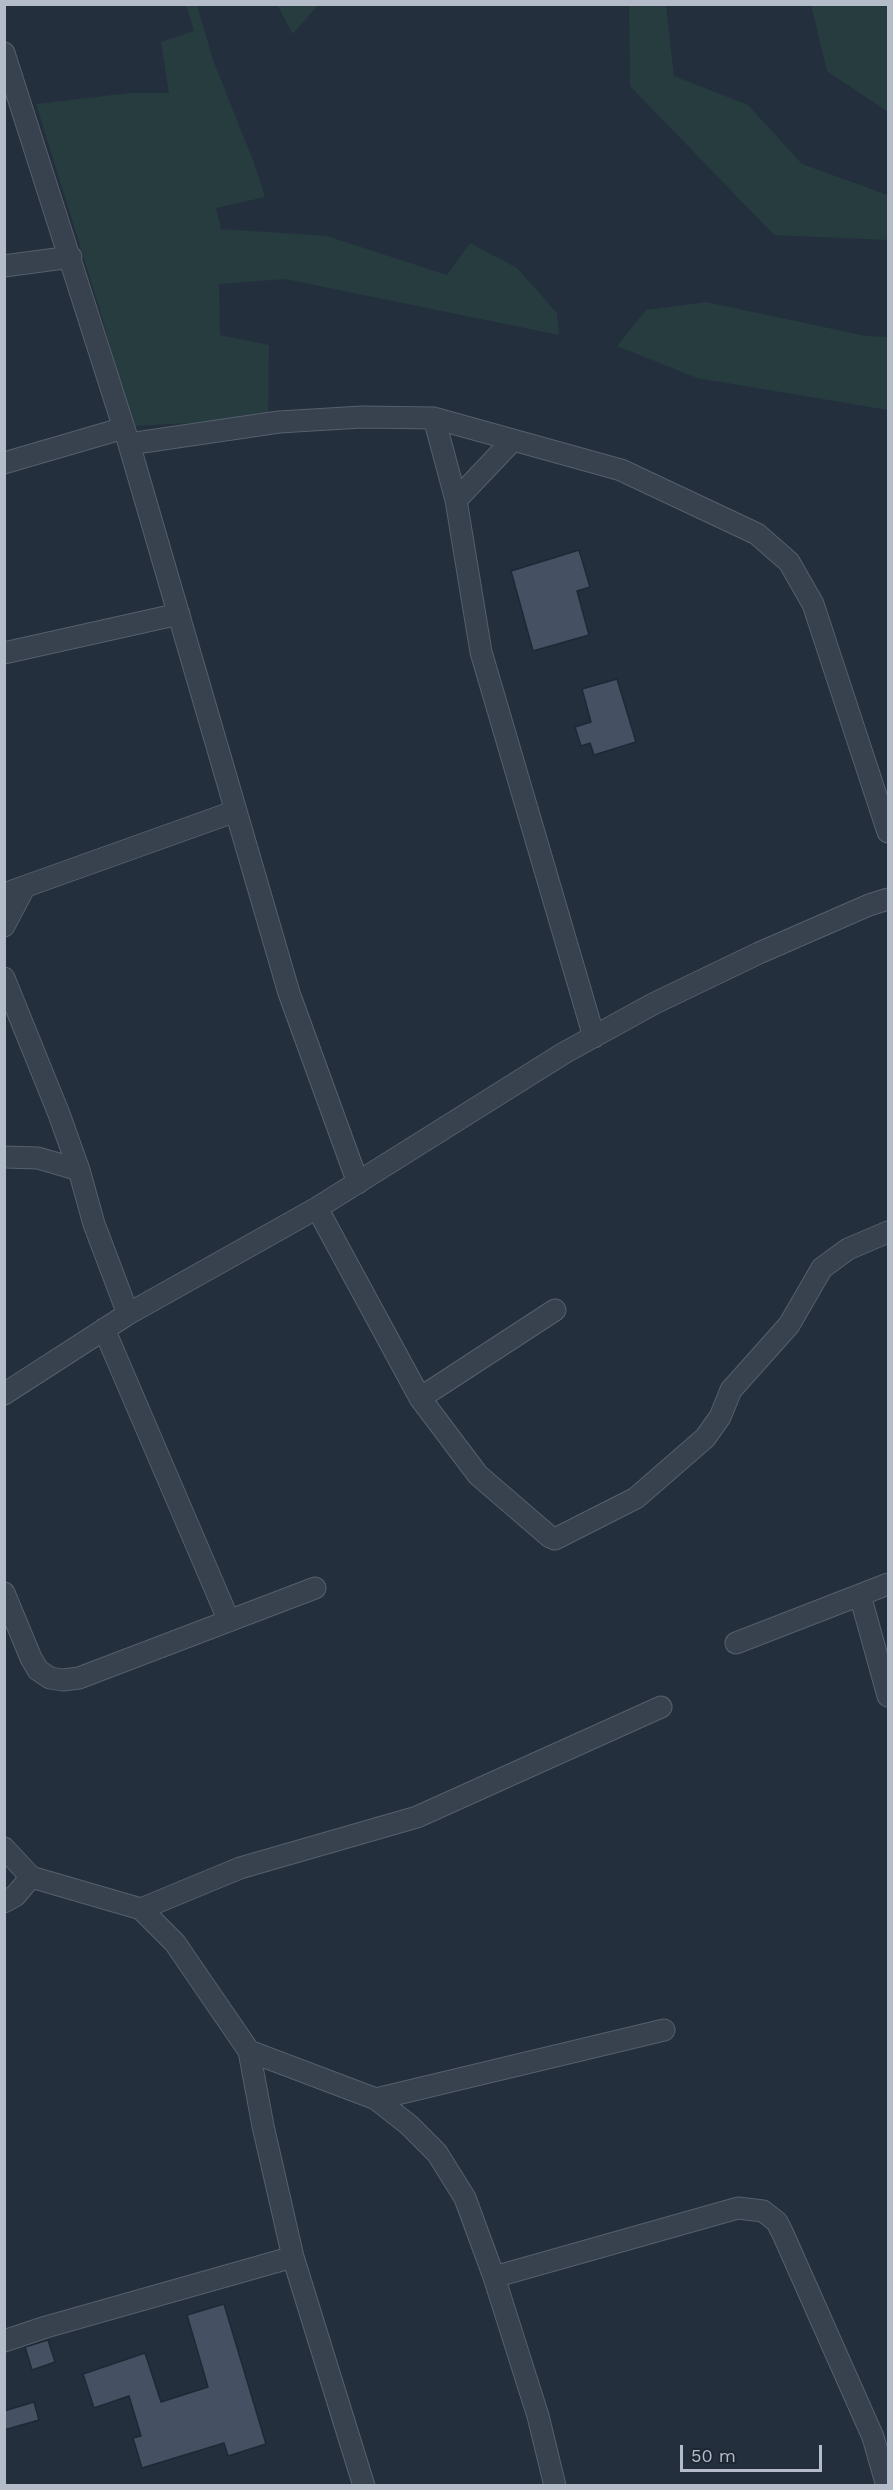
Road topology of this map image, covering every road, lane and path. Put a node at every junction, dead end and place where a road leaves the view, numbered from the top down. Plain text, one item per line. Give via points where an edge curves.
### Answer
1 (4, 53) edge
2 (71, 257) junction
3 (4, 266) edge
4 (434, 417) junction
5 (127, 436) junction
6 (513, 440) junction
7 (4, 463) edge
8 (456, 500) junction
9 (179, 614) junction
10 (4, 653) edge
11 (236, 811) junction
12 (888, 832) edge
13 (14, 891) edge
14 (888, 899) edge
15 (4, 926) edge
16 (4, 978) edge
17 (14, 1028) edge
18 (594, 1037) junction
19 (4, 1157) edge
20 (79, 1170) junction
21 (358, 1183) junction
22 (316, 1208) junction
23 (888, 1232) edge
24 (555, 1310) dead end
25 (128, 1314) junction
26 (104, 1329) junction
27 (4, 1394) edge
28 (420, 1398) junction
29 (888, 1584) edge
30 (315, 1588) dead end
31 (4, 1593) edge
32 (860, 1595) junction
33 (230, 1621) junction
34 (736, 1643) dead end
35 (888, 1696) edge
36 (661, 1707) dead end
37 (4, 1848) edge
38 (31, 1877) junction
39 (4, 1902) edge
40 (141, 1909) junction
41 (664, 2030) dead end
42 (249, 2051) junction
43 (376, 2099) junction
44 (293, 2257) junction
45 (494, 2277) junction
46 (4, 2341) edge
47 (881, 2435) edge
48 (364, 2486) edge
49 (555, 2486) edge
50 (886, 2486) edge

1 - 2 street
2 - 3 street
2 - 5 street
4 - 5 street via 279,422
4 - 6 street
4 - 8 street
5 - 7 street
5 - 9 street
6 - 8 street
6 - 12 street via 621,470 757,534 789,562 813,604
8 - 18 street via 480,652
9 - 10 street
9 - 11 street
11 - 13 street
11 - 21 street via 289,993
13 - 15 street
14 - 18 street via 759,953
16 - 17 street
17 - 20 street via 59,1114
18 - 21 street
19 - 20 street via 38,1158
20 - 25 street via 94,1224
21 - 22 street
22 - 25 street
22 - 28 street
23 - 28 street via 848,1249 822,1268 789,1325 731,1390 720,1417 705,1438 636,1498 561,1537 550,1537 478,1475
24 - 28 street
25 - 26 street
26 - 27 street
26 - 33 street
29 - 32 street
30 - 33 street
31 - 33 street via 38,1670 63,1680 79,1678
32 - 34 street
32 - 35 street
36 - 40 street via 417,1817 240,1868
37 - 38 street
38 - 39 street via 15,1896
38 - 40 street
40 - 42 street via 175,1943
41 - 43 street
42 - 43 street
42 - 44 street
43 - 45 street via 410,2125 437,2153 465,2198
44 - 46 street
44 - 48 street
45 - 47 street via 738,2208 763,2211 777,2222
45 - 49 street via 538,2416
47 - 50 street

